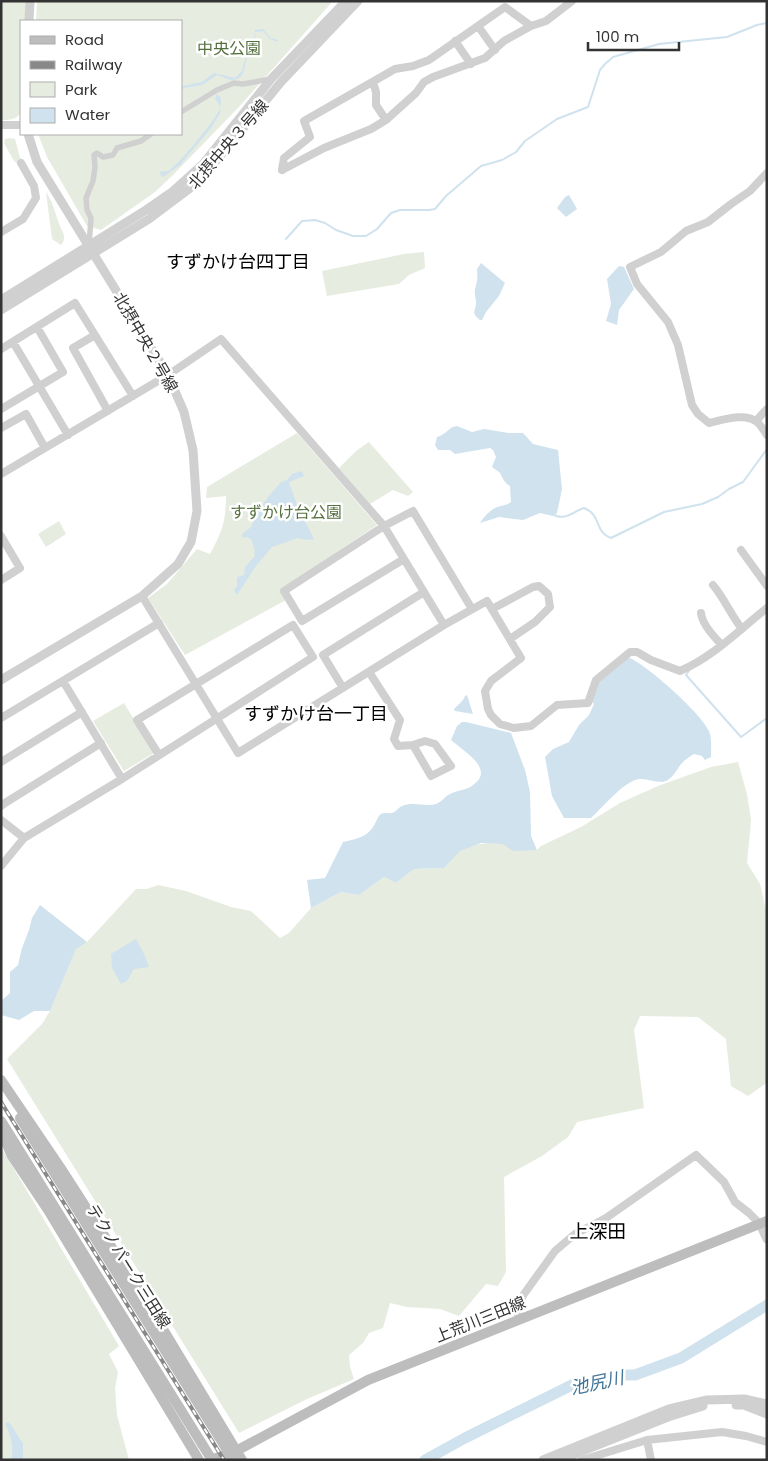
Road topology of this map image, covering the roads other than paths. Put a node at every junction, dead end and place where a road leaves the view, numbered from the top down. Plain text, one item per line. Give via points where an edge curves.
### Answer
1 (30, 1) edge
2 (346, 1) edge
3 (358, 1) edge
4 (572, 1) edge
5 (504, 4) edge
6 (565, 4) edge
7 (29, 20) edge
8 (478, 26) junction
9 (531, 26) junction
10 (456, 42) junction
11 (495, 50) junction
12 (471, 64) junction
13 (271, 79) junction
14 (372, 82) junction
15 (182, 111) edge
16 (386, 120) junction
17 (1, 125) edge
18 (20, 125) edge
19 (28, 135) edge
20 (150, 135) edge
21 (21, 163) dead end
22 (767, 173) edge
23 (1, 232) edge
24 (89, 246) junction
25 (94, 254) junction
26 (1, 300) edge
27 (1, 310) edge
28 (36, 327) junction
29 (95, 334) junction
30 (13, 342) junction
31 (1, 349) edge
32 (168, 375) junction
33 (40, 387) junction
34 (133, 396) junction
35 (1, 409) edge
36 (767, 409) edge
37 (108, 411) junction
38 (756, 421) junction
39 (1, 428) edge
40 (68, 434) junction
41 (767, 435) edge
42 (45, 448) junction
43 (2, 471) edge
44 (384, 526) junction
45 (1, 536) edge
46 (741, 550) dead end
47 (404, 559) junction
48 (1, 580) edge
49 (712, 585) dead end
50 (767, 586) edge
51 (424, 592) junction
52 (142, 596) junction
53 (767, 608) edge
54 (472, 609) junction
55 (492, 609) junction
56 (701, 613) dead end
57 (159, 623) junction
58 (444, 626) junction
59 (742, 629) junction
60 (510, 639) junction
61 (722, 644) junction
62 (369, 672) junction
63 (1, 680) edge
64 (63, 681) junction
65 (196, 683) junction
66 (343, 688) junction
67 (82, 712) junction
68 (1, 718) edge
69 (217, 719) junction
70 (101, 744) junction
71 (413, 746) junction
72 (160, 755) junction
73 (1, 762) edge
74 (122, 779) junction
75 (1, 806) edge
76 (1, 820) edge
77 (24, 838) junction
78 (1, 866) edge
79 (1, 1072) edge
80 (1, 1080) edge
81 (1, 1087) edge
82 (22, 1109) junction
83 (1, 1121) edge
84 (1, 1131) edge
85 (1, 1138) edge
86 (12, 1156) junction
87 (763, 1222) edge
88 (767, 1239) edge
89 (523, 1318) junction
90 (767, 1404) edge
91 (767, 1414) edge
92 (647, 1440) junction
93 (767, 1442) edge
94 (234, 1455) edge
95 (199, 1460) edge
96 (212, 1460) edge
97 (242, 1460) edge
98 (543, 1460) edge
99 (560, 1460) edge
100 (582, 1460) edge
101 (651, 1460) edge

1 - 7 street
2 - 13 street, 北摂中央３号線
3 - 25 street, 北摂中央３号線 via 281,82 207,172 149,219
4 - 6 street
5 - 8 street
5 - 9 street
6 - 9 street via 546,21
8 - 10 street
8 - 11 street
9 - 11 street
10 - 12 street
10 - 14 street via 428,60 395,69
11 - 12 street
12 - 16 street via 424,82
13 - 15 street via 234,83
13 - 24 street, 北摂中央３号線 via 203,164 172,192
14 - 16 street via 376,105
14 - 16 street via 304,121 310,136 284,158 282,170
17 - 18 street
19 - 24 street, 北摂中央２号線 via 37,162
20 - 24 street via 117,148 109,157 94,155 93,181 86,198 91,218
21 - 23 street via 34,186 36,198 23,219
22 - 38 street via 750,191 708,222 686,231 661,252 630,267 637,284 668,322 678,345 692,404 698,414 710,422 743,418
24 - 25 street, 北摂中央２号線
24 - 26 street, 北摂中央３号線
25 - 27 street, 北摂中央３号線
25 - 32 street, 北摂中央２号線
28 - 29 street via 76,303
28 - 30 street
28 - 33 street via 63,372
29 - 34 street
29 - 37 street via 73,348
30 - 31 street
30 - 33 street
32 - 34 street
32 - 44 street via 221,339
32 - 52 street, 北摂中央２号線 via 184,412 193,450 196,511 191,542 178,564
33 - 35 street
33 - 40 street
34 - 37 street
36 - 38 street
37 - 40 street
38 - 41 street
39 - 42 street via 26,414
40 - 42 street
42 - 43 street
44 - 47 street
44 - 47 street via 284,591 302,621
44 - 54 street via 413,511
45 - 48 street via 20,568
46 - 50 street
47 - 51 street
49 - 59 street
51 - 58 street
51 - 66 street via 323,654
52 - 57 street
52 - 63 street, 北摂中央２号線
53 - 59 street
54 - 55 street via 487,601
54 - 58 street
55 - 60 street
55 - 60 street via 533,587 539,586 548,594 550,606 535,622
56 - 61 street
57 - 64 street
57 - 65 street
58 - 62 street
59 - 61 street
60 - 61 street via 521,658 491,681 485,691 491,715 500,724 514,728 531,726 557,705 588,703 596,680 630,652 680,671 694,665
62 - 66 street
62 - 71 street via 400,720 394,739 398,746
64 - 67 street
64 - 68 street
65 - 69 street
65 - 69 street via 293,626 313,657
65 - 72 street via 136,720
66 - 69 street via 238,753
67 - 70 street
67 - 73 street
69 - 72 street
70 - 74 street
70 - 75 street
71 - 71 street via 431,776 451,766 435,744 425,741
72 - 74 street
74 - 77 street
76 - 77 street
77 - 78 street
79 - 82 main road
80 - 82 main road
81 - 94 main road, テクノパーク三田線, bridge via 219,1438
82 - 94 main road via 143,1296
83 - 96 main road, テクノパーク三田線, bridge
84 - 86 main road
85 - 86 main road
86 - 95 main road
87 - 88 street
87 - 89 main road, 上荒川三田線
87 - 89 street via 735,1202 724,1182 696,1155 554,1251 515,1311
89 - 94 main road, 上荒川三田線 via 368,1380
90 - 98 street via 744,1399 708,1400 670,1409
91 - 99 street via 744,1405 707,1405
92 - 93 street via 722,1432
92 - 100 street
92 - 101 street
94 - 96 main road, 上荒川三田線
94 - 97 main road

